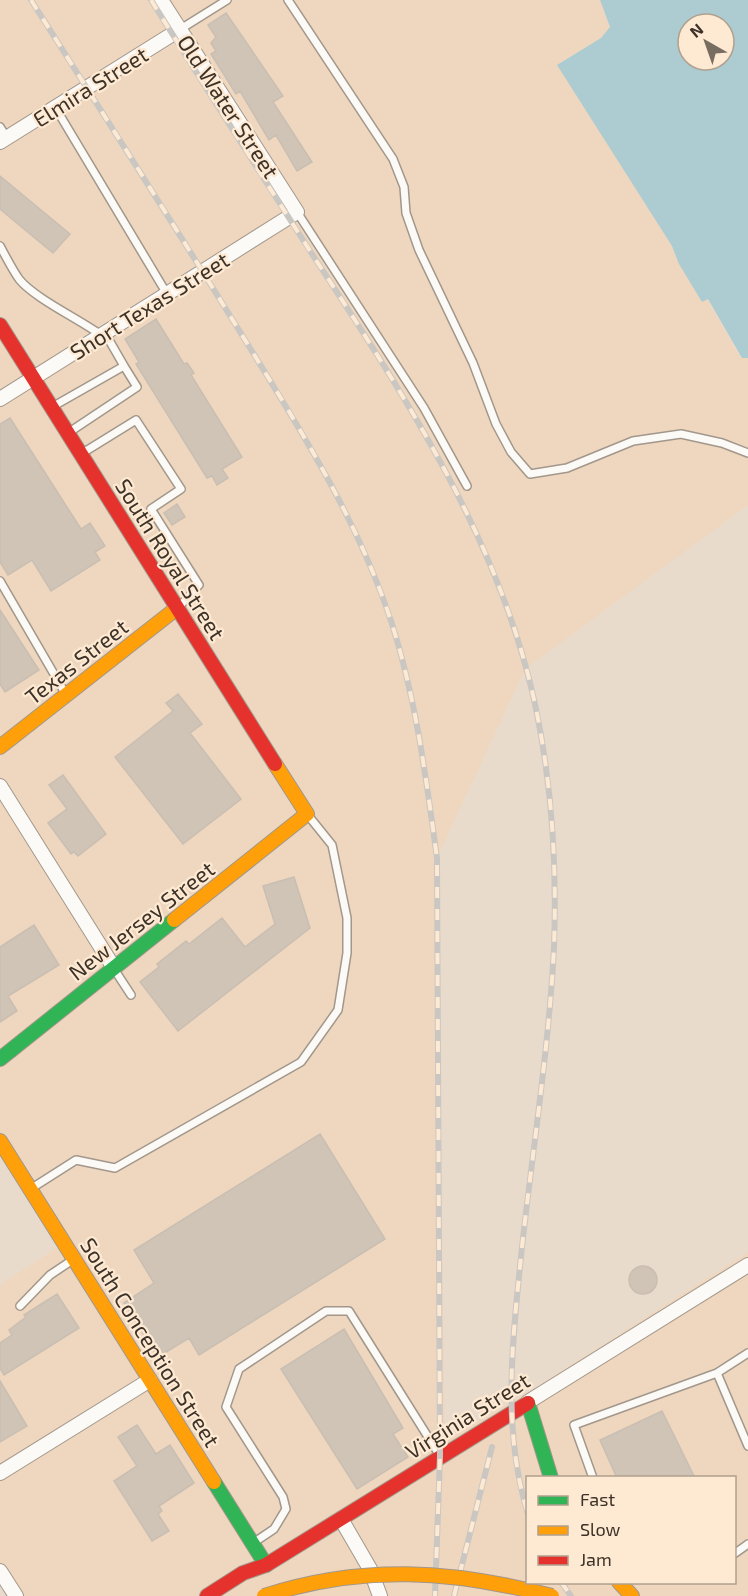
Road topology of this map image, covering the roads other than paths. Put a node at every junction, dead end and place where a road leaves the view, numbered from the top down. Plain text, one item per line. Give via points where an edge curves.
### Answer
1 (161, 0) edge
2 (227, 0) edge
3 (288, 0) edge
4 (179, 30) junction
5 (55, 107) junction
6 (2, 135) edge
7 (297, 212) junction
8 (0, 246) edge
9 (167, 294) junction
10 (0, 325) edge
11 (103, 334) junction
12 (124, 366) junction
13 (34, 378) junction
14 (0, 399) edge
15 (52, 407) junction
16 (68, 433) junction
17 (748, 453) edge
18 (81, 454) junction
19 (467, 486) dead end
20 (0, 581) edge
21 (177, 609) junction
22 (67, 695) junction
23 (0, 747) edge
24 (0, 786) edge
25 (307, 814) junction
26 (114, 969) junction
27 (130, 995) dead end
28 (0, 1059) edge
29 (0, 1142) edge
30 (30, 1189) junction
31 (74, 1259) junction
32 (748, 1265) edge
33 (20, 1306) dead end
34 (748, 1353) edge
35 (717, 1373) junction
36 (150, 1380) junction
37 (528, 1402) junction
38 (748, 1446) edge
39 (440, 1456) junction
40 (0, 1473) edge
41 (550, 1476) edge
42 (592, 1476) edge
43 (341, 1519) junction
44 (253, 1543) junction
45 (748, 1544) edge
46 (736, 1553) edge
47 (266, 1566) junction
48 (0, 1571) edge
49 (621, 1584) edge
50 (15, 1596) edge
51 (207, 1596) edge
52 (264, 1596) edge
53 (380, 1596) edge
54 (552, 1596) edge
55 (632, 1596) edge

1 - 4 street, Old Water Street
2 - 4 lane
3 - 17 lane via 393,159 419,250 473,363 496,424 511,452 530,474 567,468 633,441 681,434
4 - 5 street, Elmira Street
4 - 7 street, Old Water Street
5 - 6 street, Elmira Street
5 - 9 lane
7 - 9 street, Short Texas Street
7 - 19 lane via 424,408
8 - 11 lane via 34,294
9 - 11 street, Short Texas Street
10 - 13 street, South Royal Street
11 - 12 lane
11 - 13 street, Short Texas Street
12 - 15 lane
12 - 16 lane via 137,387
13 - 14 street, Short Texas Street
13 - 15 street, South Royal Street
15 - 16 street, South Royal Street
16 - 18 street, South Royal Street
18 - 21 street, South Royal Street
18 - 21 lane via 136,420 181,489 151,509 199,585
20 - 22 lane
21 - 22 street, Texas Street
21 - 25 street, South Royal Street
22 - 23 street, Texas Street
24 - 26 street
25 - 26 street, New Jersey Street
25 - 30 lane via 332,845 347,918 347,953 338,1010 301,1062 115,1168 76,1160
26 - 27 lane
26 - 28 street, New Jersey Street
29 - 30 street, South Conception Street
30 - 31 street, South Conception Street
31 - 33 lane via 50,1275
31 - 36 street, South Conception Street
32 - 37 street, Virginia Street
34 - 35 lane
35 - 38 lane
35 - 42 lane via 574,1425
36 - 40 street
36 - 44 street, South Conception Street
37 - 39 street, Virginia Street
37 - 41 street
39 - 43 street, Virginia Street
39 - 44 lane via 349,1311 326,1311 239,1369 226,1407 283,1497 286,1509 274,1529
43 - 47 street, Virginia Street
43 - 53 street via 370,1569
44 - 47 street, South Conception Street
45 - 46 lane
47 - 51 street, Virginia Street via 243,1573
48 - 50 street
49 - 55 street
52 - 54 street, bridge via 330,1580 401,1573 474,1578

